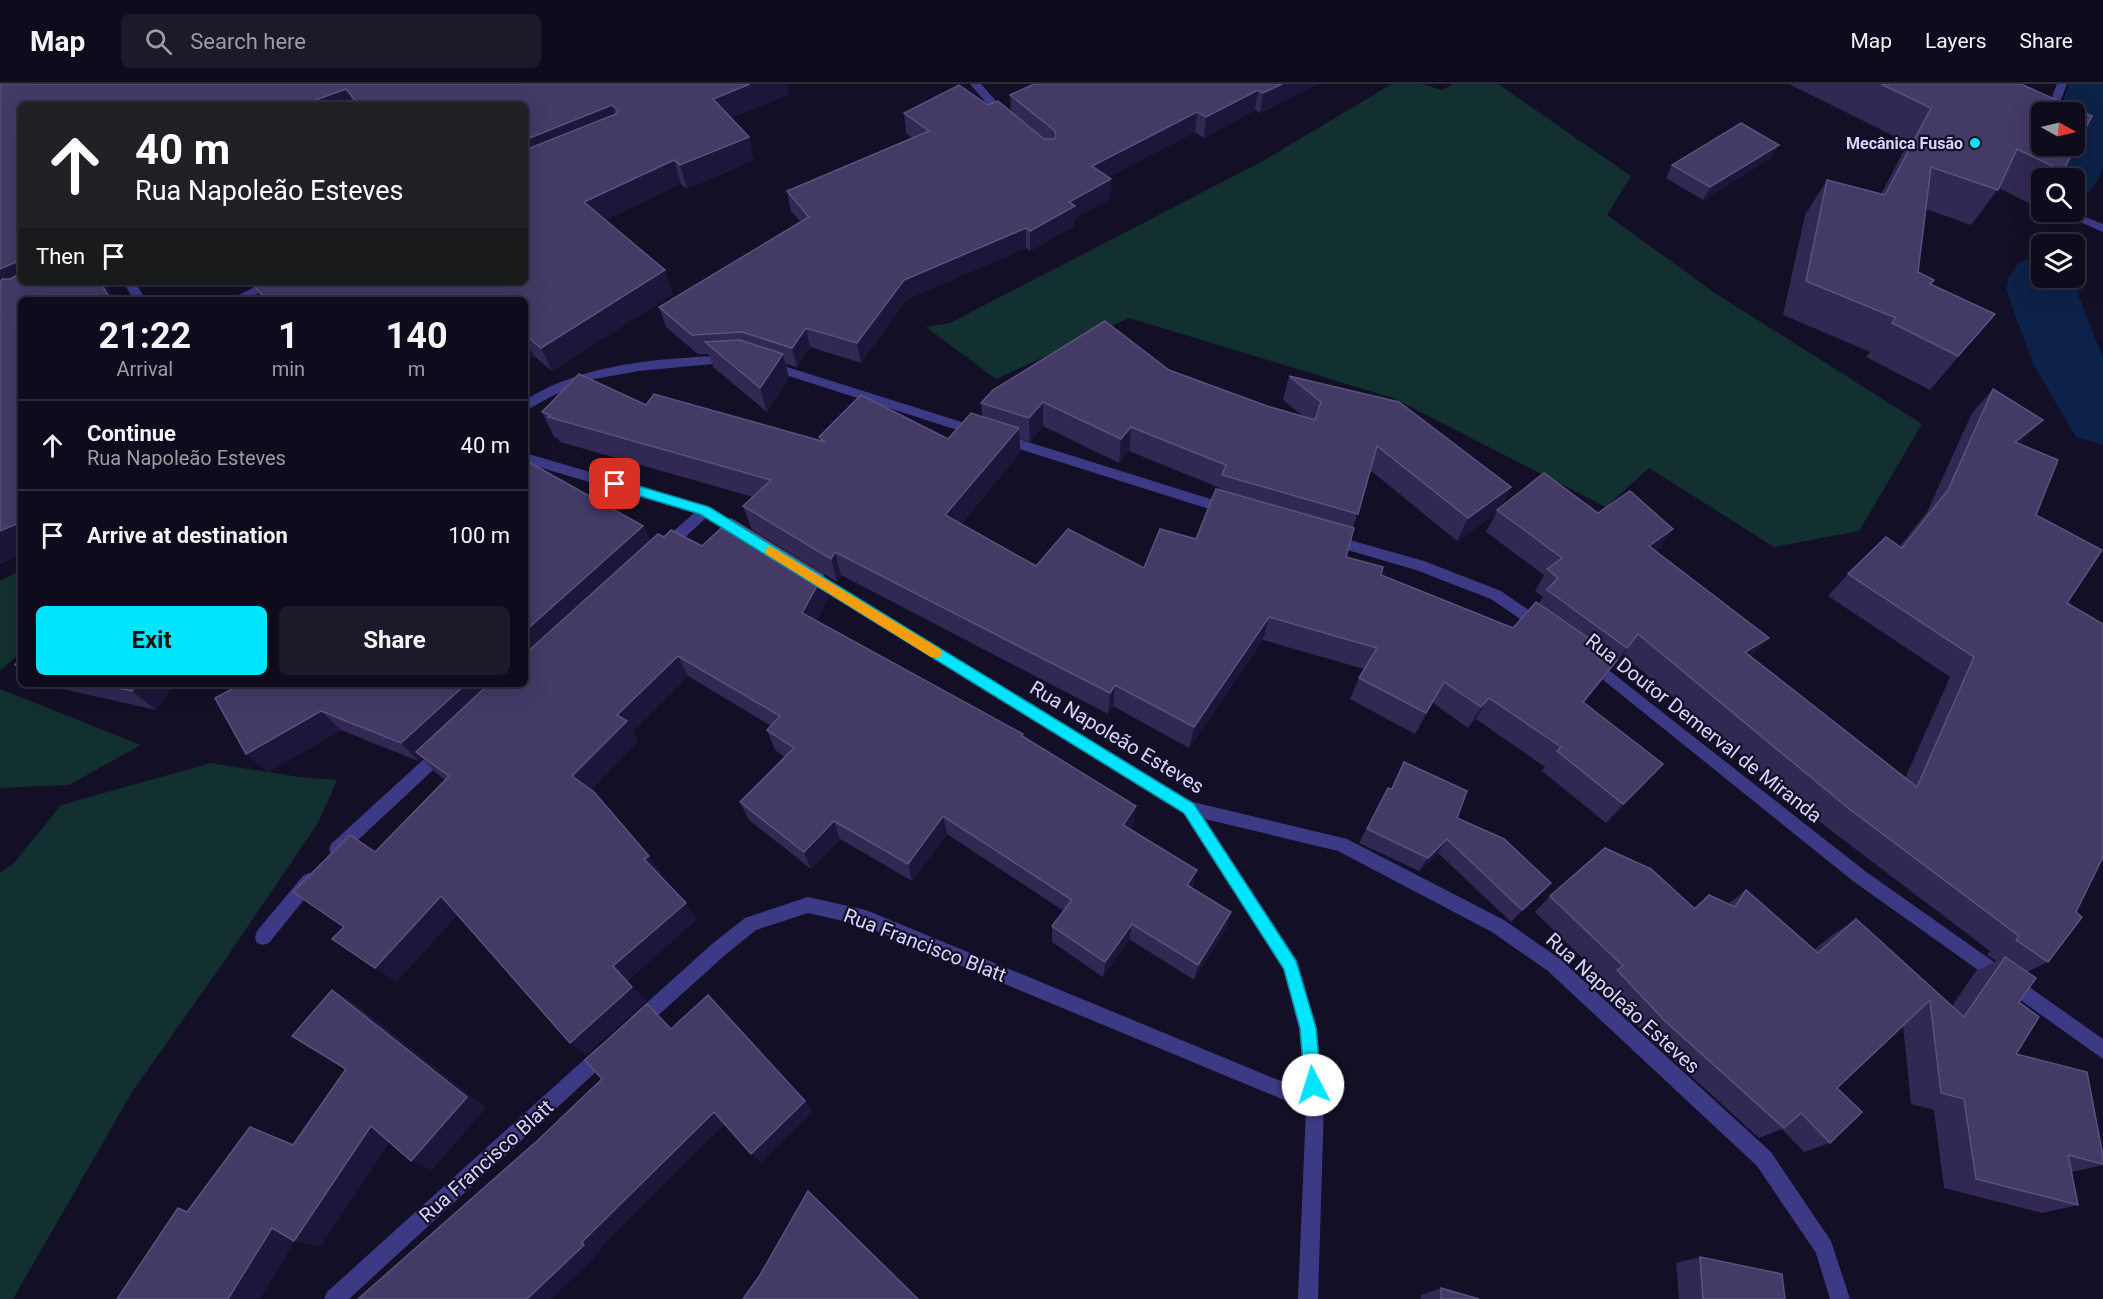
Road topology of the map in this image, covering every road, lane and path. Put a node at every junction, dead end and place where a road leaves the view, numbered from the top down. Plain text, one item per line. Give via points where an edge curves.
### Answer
1 (975, 84) edge
2 (2062, 84) edge
3 (2055, 102) edge
4 (1018, 129) edge
5 (2085, 221) edge
6 (2103, 228) edge
7 (268, 285) edge
8 (241, 297) edge
9 (528, 404) edge
10 (528, 459) edge
11 (705, 511) junction
12 (1245, 515) edge
13 (1321, 537) edge
14 (755, 542) edge
15 (653, 558) edge
16 (795, 566) edge
17 (1549, 632) edge
18 (1584, 657) edge
19 (457, 739) edge
20 (1189, 808) junction
21 (263, 937) dead end
22 (2100, 1048) edge
23 (1315, 1104) junction
24 (334, 1299) edge
25 (1308, 1299) edge
26 (1840, 1299) edge

1 - 4 street
2 - 3 street
5 - 6 street
7 - 8 street
9 - 12 street via 555,388 600,374 662,364 751,359
10 - 11 street
11 - 14 street
11 - 15 street
13 - 17 street via 1419,564 1496,595
16 - 20 street, Rua Napoleão Esteves
18 - 22 street, Rua Doutor Demerval de Miranda via 1859,876
19 - 21 street via 338,848
20 - 23 street via 1291,966 1308,1028
20 - 26 street, Rua Napoleão Esteves via 1341,844 1498,926 1554,964 1764,1159 1824,1248
23 - 24 street, Rua Francisco Blatt via 866,918 808,905 751,924 718,950
23 - 25 street

